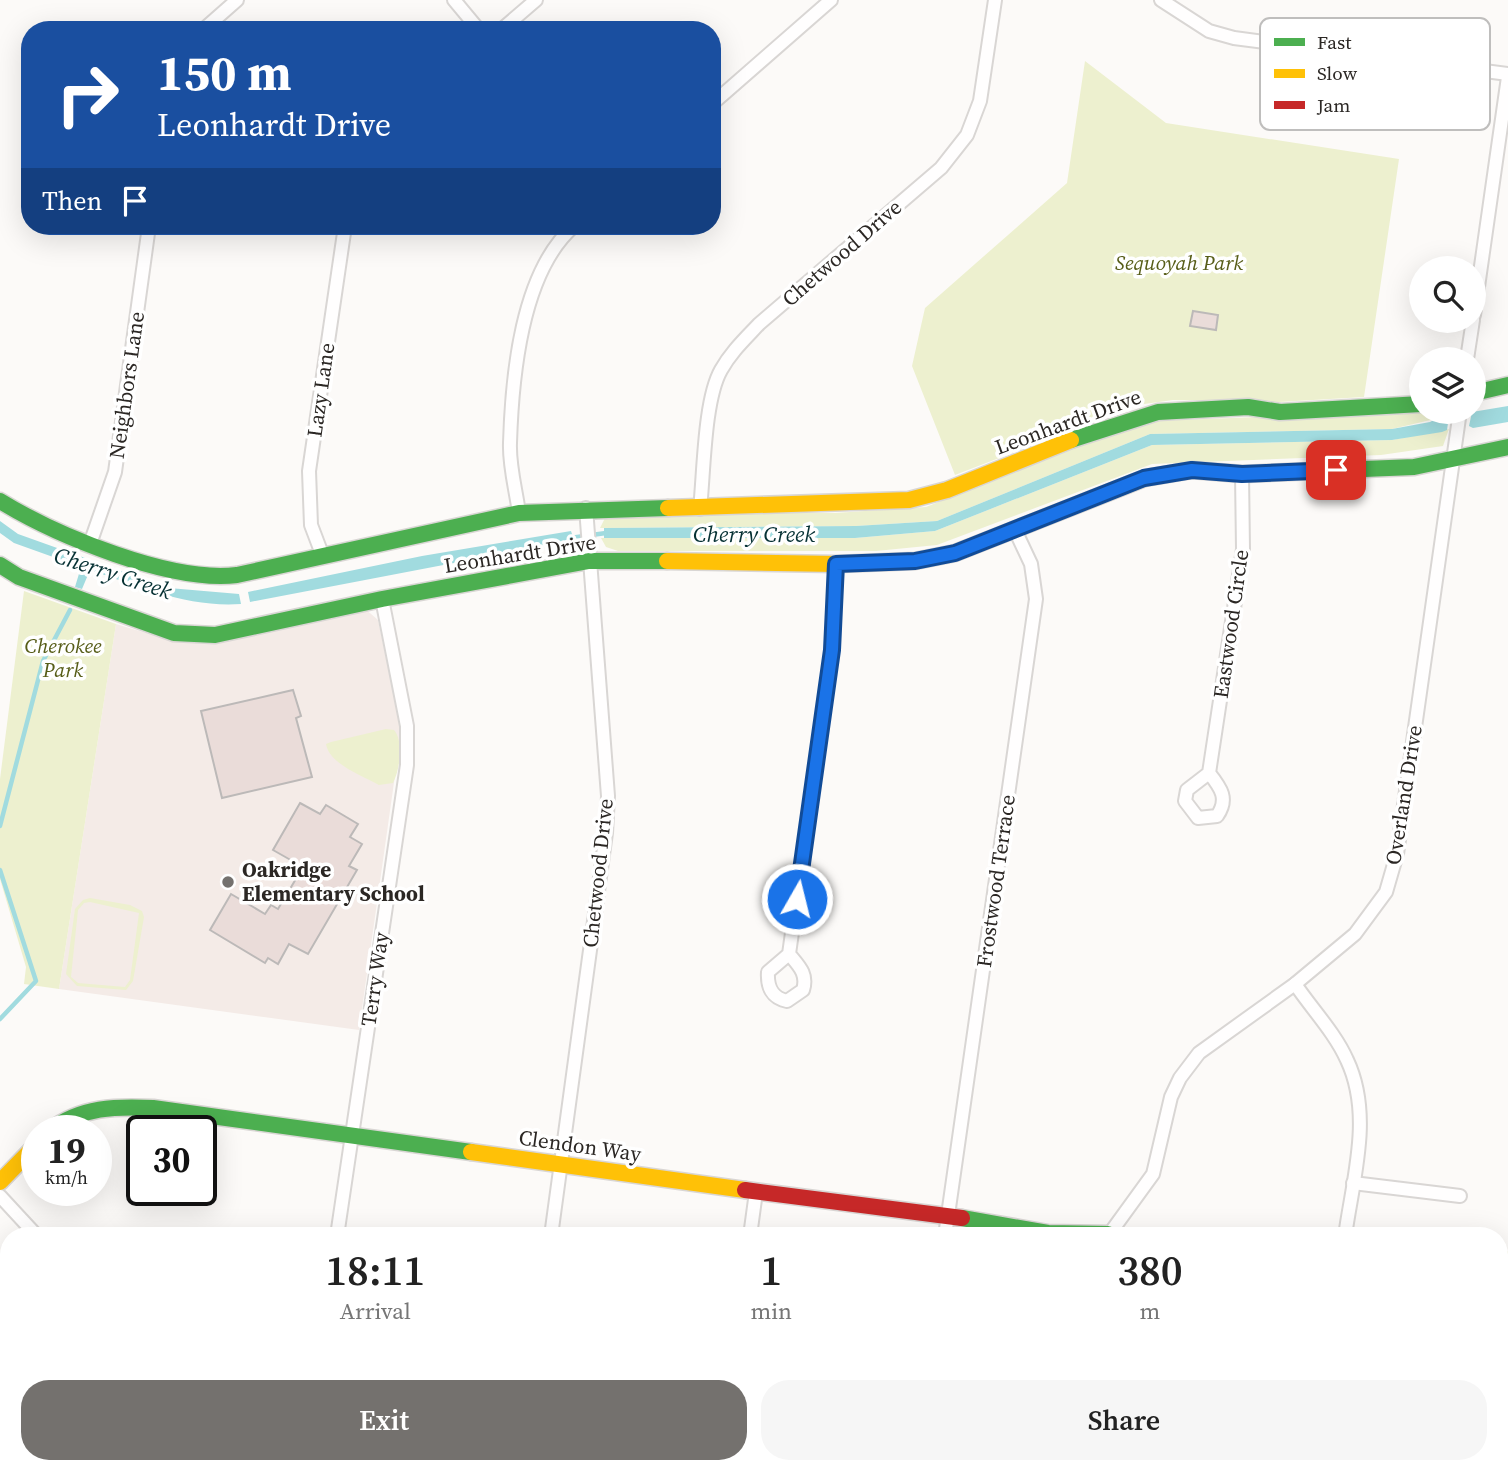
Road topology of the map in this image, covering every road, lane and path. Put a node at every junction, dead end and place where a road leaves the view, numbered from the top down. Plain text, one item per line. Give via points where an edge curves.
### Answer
1 (237, 0) edge
2 (454, 0) edge
3 (536, 0) edge
4 (831, 0) edge
5 (995, 0) edge
6 (1161, 0) edge
7 (213, 21) edge
8 (472, 21) edge
9 (512, 21) edge
10 (1260, 42) edge
11 (1490, 74) edge
12 (1508, 76) edge
13 (721, 96) edge
14 (148, 235) edge
15 (344, 235) edge
16 (563, 235) edge
17 (1482, 256) edge
18 (1508, 385) edge
19 (1486, 390) edge
20 (1409, 405) edge
21 (1458, 424) edge
22 (1508, 447) edge
23 (1453, 457) junction
24 (1242, 474) junction
25 (0, 501) edge
26 (701, 509) junction
27 (519, 513) junction
28 (587, 516) junction
29 (1015, 530) junction
30 (91, 541) junction
31 (589, 552) junction
32 (321, 554) junction
33 (836, 564) junction
34 (0, 565) edge
35 (382, 599) junction
36 (1209, 773) dead end
37 (789, 954) dead end
38 (1295, 985) junction
39 (80, 1115) edge
40 (352, 1135) junction
41 (21, 1160) edge
42 (561, 1165) junction
43 (0, 1182) edge
44 (1353, 1183) junction
45 (756, 1192) junction
46 (0, 1196) edge
47 (1460, 1196) dead end
48 (948, 1216) junction
49 (29, 1227) edge
50 (338, 1227) edge
51 (552, 1227) edge
52 (751, 1227) edge
53 (946, 1227) edge
54 (1013, 1227) edge
55 (1114, 1227) edge
56 (1346, 1227) edge

1 - 7 street
2 - 8 street
3 - 9 street
4 - 13 street
5 - 26 street, Chetwood Drive via 980,101 967,135 941,168 759,324 719,373
6 - 10 street via 1209,31
11 - 12 street
12 - 17 street
14 - 30 street, Neighbors Lane via 115,471
15 - 32 street, Lazy Lane via 309,471 311,525
16 - 27 street via 533,289 519,357 509,446
18 - 19 street
20 - 26 street, Leonhardt Drive via 1280,412 1248,407 1158,412 909,500
21 - 23 street, Overland Drive
22 - 23 street, Leonhardt Drive
23 - 24 street, Leonhardt Drive via 1413,467
23 - 38 street, Overland Drive via 1397,854 1386,892 1355,934
24 - 29 street, Leonhardt Drive via 1192,470 1144,478
24 - 36 street, Eastwood Circle via 1243,549
25 - 30 street, Leonhardt Drive via 39,522
26 - 28 street, Leonhardt Drive
27 - 28 street, Leonhardt Drive
27 - 32 street, Leonhardt Drive
28 - 31 street, Chetwood Drive
29 - 33 street, Leonhardt Drive via 955,553 915,561
29 - 48 street, Frostwood Terrace via 1031,564 1036,599
30 - 32 street, Leonhardt Drive via 205,578 237,575
31 - 33 street, Leonhardt Drive
31 - 35 street, Leonhardt Drive
31 - 42 street, Chetwood Drive via 608,796
33 - 37 street via 832,650
34 - 35 street, Leonhardt Drive via 19,578 174,633 215,635
35 - 40 street, Terry Way via 407,726 407,765
38 - 44 street via 1346,1058 1358,1087 1362,1119
38 - 55 street, Overland Drive via 1216,1039 1180,1078 1171,1097 1153,1174
39 - 40 street, Clendon Way via 111,1105 153,1108
40 - 42 street, Clendon Way
40 - 50 street, Terry Way
41 - 43 street
42 - 45 street, Clendon Way
42 - 51 street, Chetwood Drive
44 - 47 street
44 - 56 street
45 - 48 street, Clendon Way
45 - 52 street
46 - 49 street
48 - 53 street, Frostwood Terrace
48 - 54 street, Clendon Way

